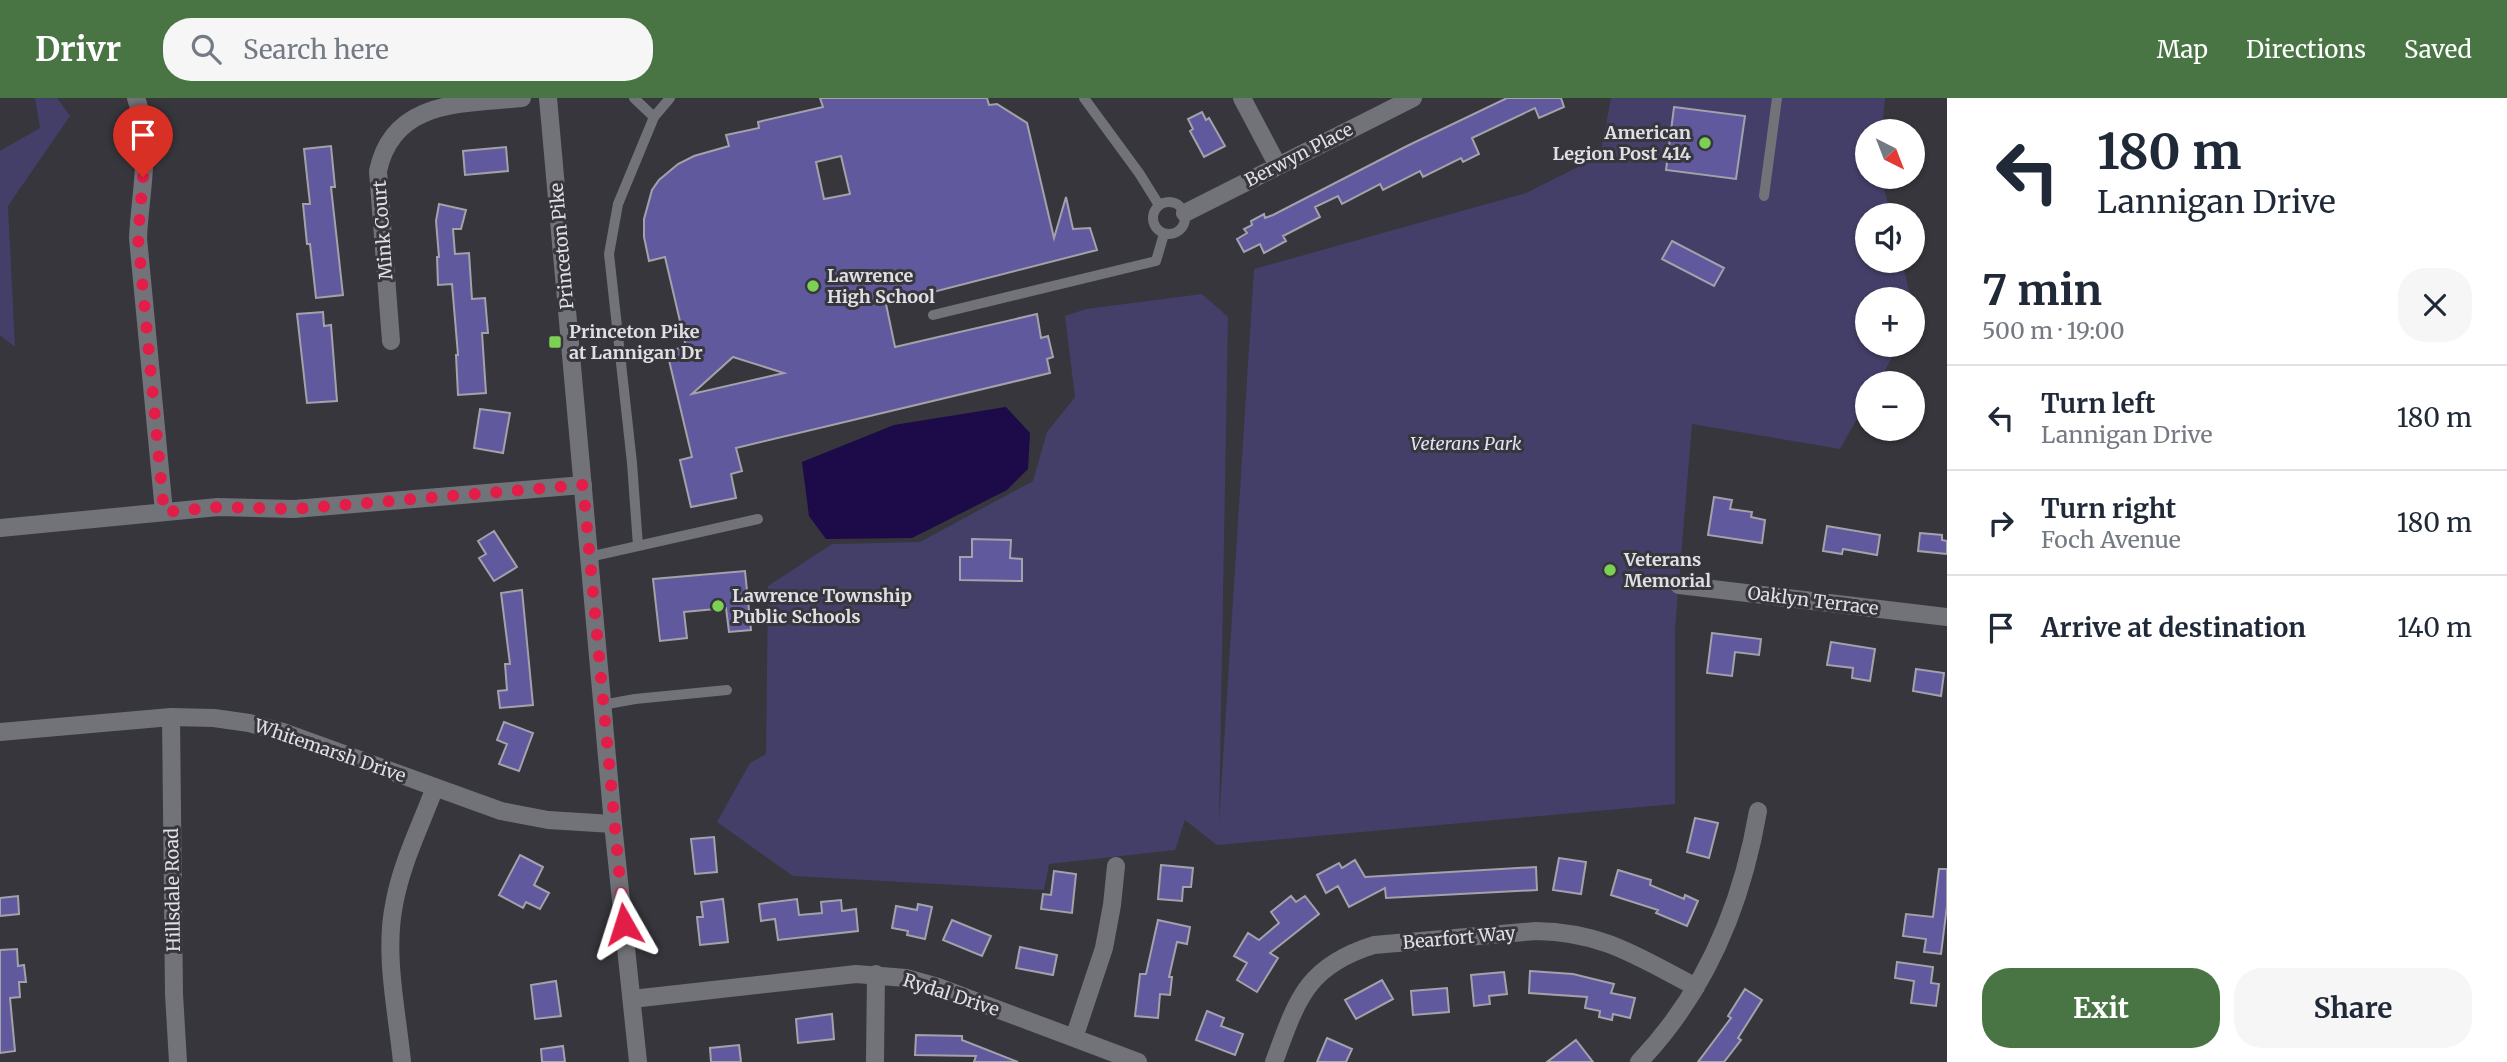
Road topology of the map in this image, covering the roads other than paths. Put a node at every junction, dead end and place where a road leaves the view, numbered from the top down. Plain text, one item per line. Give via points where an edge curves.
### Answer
1 (136, 98) edge
2 (522, 98) edge
3 (548, 98) edge
4 (635, 98) edge
5 (670, 98) edge
6 (1084, 98) edge
7 (1242, 98) edge
8 (1413, 98) edge
9 (1777, 98) edge
10 (654, 117) junction
11 (1278, 166) junction
12 (1764, 196) dead end
13 (1159, 205) junction
14 (1185, 213) junction
15 (1164, 234) junction
16 (933, 316) dead end
17 (391, 341) dead end
18 (583, 485) junction
19 (164, 512) junction
20 (758, 519) dead end
21 (0, 528) edge
22 (638, 546) junction
23 (589, 557) junction
24 (1679, 585) dead end
25 (1947, 617) edge
26 (727, 690) dead end
27 (602, 705) junction
28 (171, 717) junction
29 (0, 732) edge
30 (435, 787) junction
31 (1758, 811) dead end
32 (613, 824) junction
33 (1116, 866) dead end
34 (876, 974) junction
35 (1696, 987) junction
36 (632, 999) junction
37 (1074, 1038) junction
38 (178, 1062) edge
39 (402, 1062) edge
40 (638, 1062) edge
41 (875, 1062) edge
42 (1138, 1062) edge
43 (1275, 1062) edge
44 (1639, 1062) edge

1 - 19 street via 146,151 138,238
2 - 17 street, Mink Court via 430,110 401,126 389,140 378,171
3 - 18 street, Princeton Pike
4 - 10 lane
5 - 10 lane
6 - 13 lane
7 - 11 street
8 - 11 street, Berwyn Place
9 - 12 lane
10 - 22 lane via 618,204 609,254
11 - 14 street, Berwyn Place
13 - 14 lane via 1174,203
13 - 15 lane via 1154,224
14 - 15 lane via 1183,228
15 - 16 lane via 1156,261
18 - 19 street via 294,509 218,507
18 - 23 street, Princeton Pike
19 - 21 street
20 - 22 lane
22 - 23 lane
23 - 27 street, Princeton Pike
24 - 25 street, Oaklyn Terrace
26 - 27 lane
27 - 32 street, Princeton Pike
28 - 29 street, Whitemarsh Drive
28 - 30 street, Whitemarsh Drive via 214,718 283,732
28 - 38 street, Hillsdale Road
30 - 32 street, Whitemarsh Drive via 514,814
30 - 39 street via 393,907 392,963
31 - 35 street via 1731,916
32 - 36 street, Princeton Pike
33 - 37 street via 1104,948
34 - 36 street, Rydal Drive
34 - 37 street, Rydal Drive via 938,987
34 - 41 street
35 - 43 street, Bearfort Way via 1615,945 1562,931 1374,945 1352,952 1318,974 1293,1010
35 - 44 street
36 - 40 street, Princeton Pike
37 - 42 street, Rydal Drive

